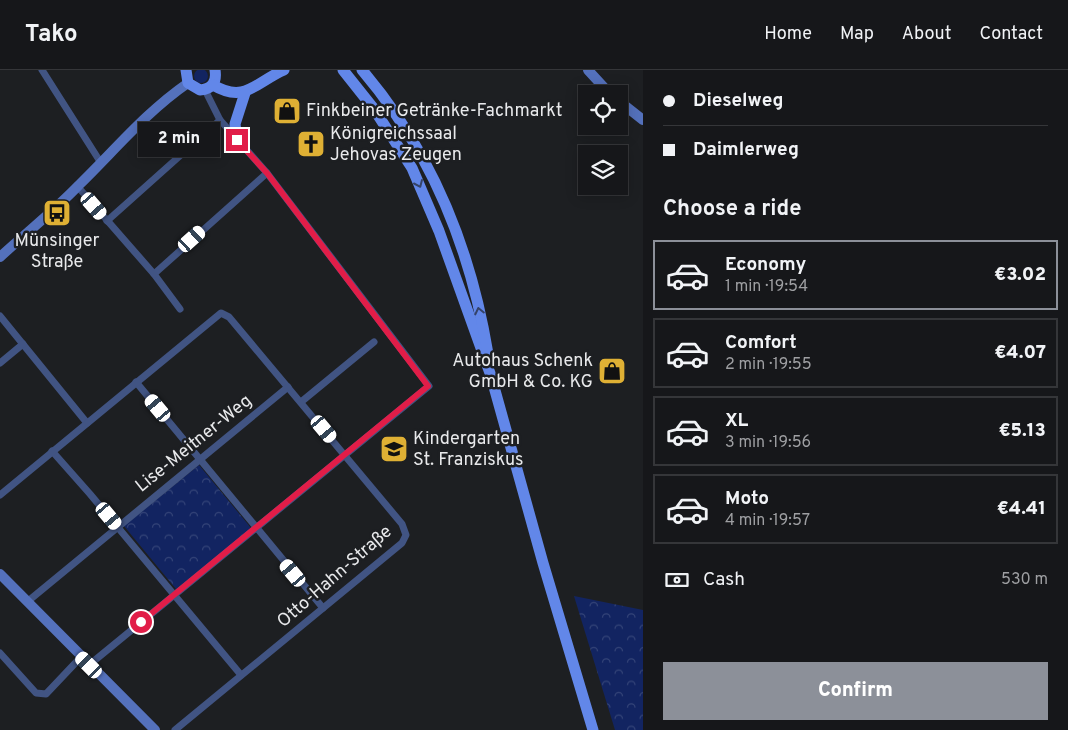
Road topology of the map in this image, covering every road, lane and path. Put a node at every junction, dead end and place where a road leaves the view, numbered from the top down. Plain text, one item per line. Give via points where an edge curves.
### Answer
1 (42, 70) edge
2 (186, 70) edge
3 (215, 70) edge
4 (284, 70) edge
5 (343, 70) edge
6 (362, 70) edge
7 (588, 70) edge
8 (272, 73) edge
9 (188, 83) junction
10 (602, 85) edge
11 (209, 87) junction
12 (245, 92) junction
13 (628, 108) edge
14 (220, 120) junction
15 (643, 120) edge
16 (237, 140) junction
17 (100, 163) junction
18 (267, 173) junction
19 (78, 186) junction
20 (107, 220) junction
21 (0, 257) edge
22 (154, 274) junction
23 (180, 309) dead end
24 (0, 316) edge
25 (374, 342) dead end
26 (23, 344) junction
27 (0, 363) edge
28 (491, 376) junction
29 (136, 382) junction
30 (288, 387) junction
31 (301, 402) junction
32 (87, 423) junction
33 (52, 452) junction
34 (346, 456) junction
35 (200, 459) junction
36 (0, 495) edge
37 (118, 527) junction
38 (256, 528) junction
39 (0, 574) edge
40 (174, 596) junction
41 (27, 602) junction
42 (322, 608) junction
43 (0, 653) edge
44 (81, 657) junction
45 (89, 665) junction
46 (241, 675) junction
47 (155, 730) edge
48 (175, 730) edge
49 (593, 730) edge

1 - 17 street
2 - 9 main road
3 - 11 main road via 216,79
4 - 8 main road
5 -> 28 main road via 374,109 412,168 439,230
28 -> 6 main road via 460,242 437,184 398,116
7 - 10 street
8 - 12 main road
9 - 11 main road via 196,90
9 - 17 street via 161,102
11 - 12 main road via 225,92
11 - 14 street
12 - 16 main road via 235,124
13 - 15 street
14 - 16 street
14 - 20 street
16 - 18 street
17 - 19 street
18 - 22 street
18 - 34 street via 428,386
19 - 20 street
19 - 21 street
20 - 22 street
22 - 23 street
24 - 26 street
25 - 31 street
26 - 27 street
26 - 32 street
28 - 49 main road
29 - 30 street, Otto-Hahn-Straße via 221,313 229,317
29 - 32 street, Otto-Hahn-Straße
29 - 35 street
30 - 31 street, Otto-Hahn-Straße
30 - 35 street, Lise-Meitner-Weg
31 - 34 street, Otto-Hahn-Straße
32 - 33 street, Otto-Hahn-Straße
33 - 36 street, Otto-Hahn-Straße
33 - 37 street
34 - 38 street
34 - 42 street, Otto-Hahn-Straße via 402,524 406,535 402,543
35 - 37 street, Lise-Meitner-Weg
35 - 38 street
37 - 40 street
37 - 41 street, Lise-Meitner-Weg
38 - 40 street
38 - 42 street
39 - 41 street
40 - 45 street
40 - 46 street
41 - 44 street
42 - 46 street, Otto-Hahn-Straße
43 - 44 street via 36,693 46,694
44 - 45 street
45 - 47 street
46 - 48 street, Otto-Hahn-Straße

